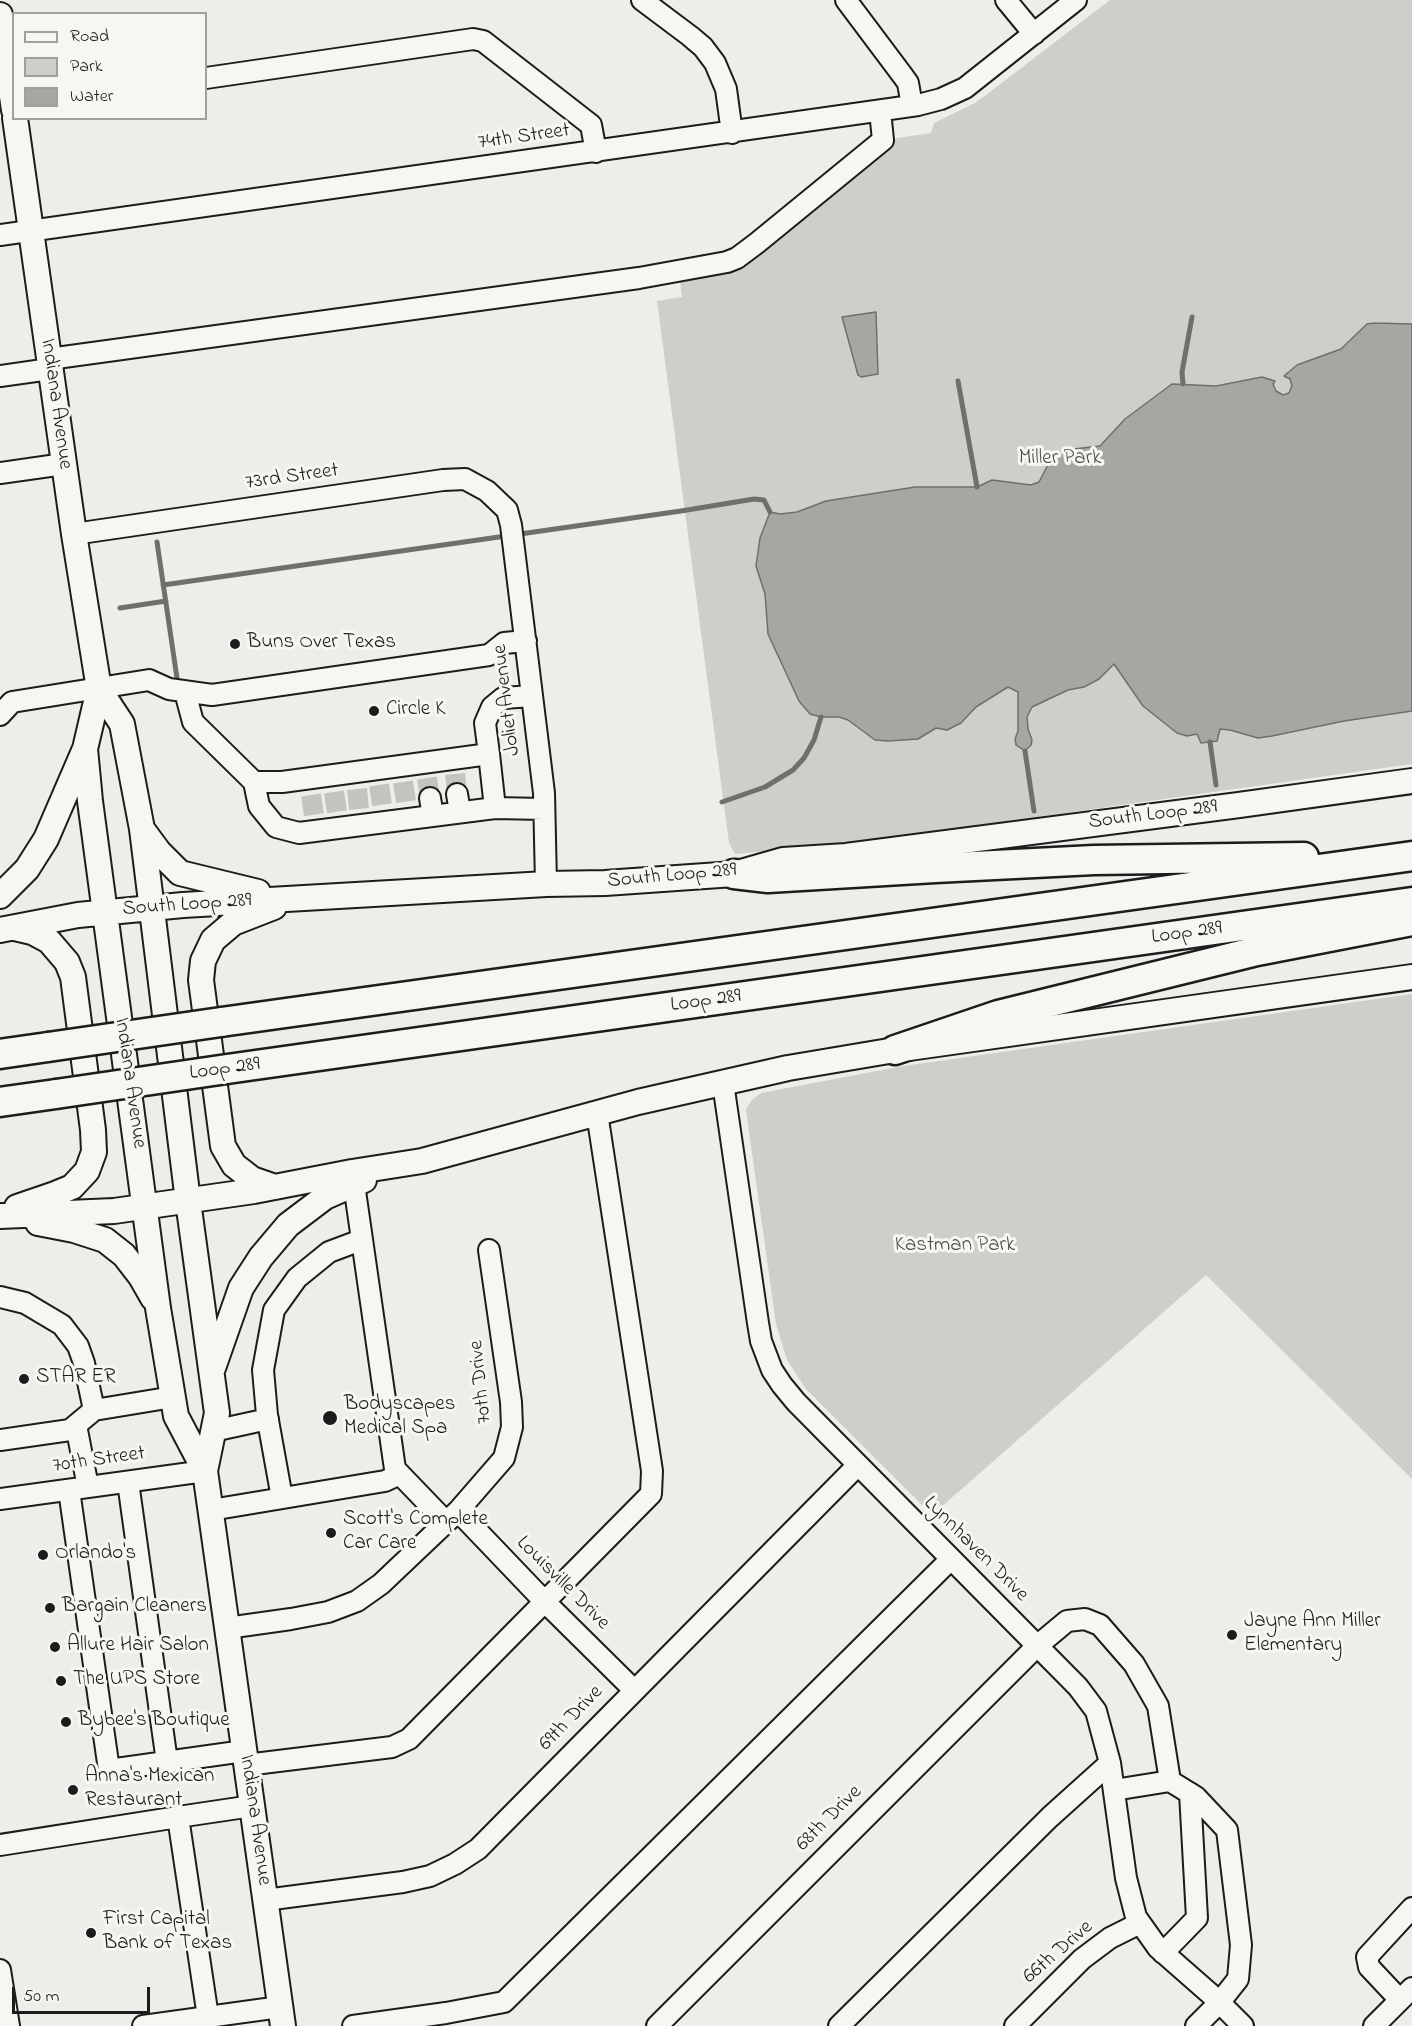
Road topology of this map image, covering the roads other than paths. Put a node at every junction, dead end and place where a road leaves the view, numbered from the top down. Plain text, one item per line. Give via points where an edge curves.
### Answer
1 (642, 0) edge
2 (846, 0) edge
3 (1006, 0) edge
4 (1076, 0) edge
5 (0, 15) edge
6 (1034, 34) junction
7 (207, 78) edge
8 (912, 106) junction
9 (11, 107) edge
10 (880, 111) junction
11 (13, 120) edge
12 (732, 133) junction
13 (596, 152) junction
14 (31, 231) junction
15 (0, 235) edge
16 (50, 364) junction
17 (0, 376) edge
18 (64, 464) junction
19 (0, 473) edge
20 (507, 510) joint
21 (74, 534) junction
22 (526, 641) junction
23 (99, 689) junction
24 (185, 692) junction
25 (532, 696) junction
26 (0, 715) edge
27 (84, 749) junction
28 (489, 754) junction
29 (1412, 781) edge
30 (254, 782) junction
31 (495, 808) junction
32 (544, 809) junction
33 (142, 830) junction
34 (1409, 856) edge
35 (734, 874) junction
36 (546, 884) junction
37 (0, 896) edge
38 (293, 900) junction
39 (1412, 902) edge
40 (150, 908) junction
41 (106, 912) junction
42 (1412, 921) edge
43 (7, 929) edge
44 (1412, 977) edge
45 (895, 1050) junction
46 (0, 1054) edge
47 (723, 1083) junction
48 (0, 1102) edge
49 (597, 1113) junction
50 (422, 1161) junction
51 (354, 1184) junction
52 (275, 1187) junction
53 (188, 1201) junction
54 (145, 1208) junction
55 (0, 1215) edge
56 (361, 1240) junction
57 (489, 1250) dead end
58 (0, 1297) edge
59 (158, 1308) junction
60 (211, 1373) junction
61 (173, 1397) junction
62 (94, 1410) junction
63 (268, 1419) junction
64 (76, 1425) junction
65 (213, 1431) junction
66 (0, 1440) edge
67 (858, 1465) junction
68 (205, 1471) junction
69 (399, 1474) junction
70 (128, 1482) junction
71 (78, 1488) junction
72 (282, 1498) junction
73 (0, 1499) edge
74 (211, 1510) junction
75 (452, 1516) junction
76 (951, 1559) junction
77 (545, 1602) junction
78 (227, 1628) junction
79 (1037, 1646) junction
80 (634, 1690) junction
81 (245, 1758) junction
82 (167, 1762) junction
83 (1110, 1763) junction
84 (1170, 1781) junction
85 (1114, 1790) junction
86 (1190, 1793) junction
87 (252, 1806) junction
88 (178, 1817) junction
89 (0, 1845) edge
90 (265, 1900) junction
91 (1412, 1908) edge
92 (1140, 1923) junction
93 (1163, 1953) junction
94 (0, 1970) edge
95 (1406, 1994) edge
96 (1220, 2003) junction
97 (208, 2017) junction
98 (282, 2017) edge
99 (1377, 2025) edge
100 (9, 2026) edge
101 (143, 2026) edge
102 (353, 2026) edge
103 (657, 2026) edge
104 (840, 2026) edge
105 (1015, 2026) edge
106 (1196, 2026) edge
107 (1242, 2026) edge

1 - 12 street via 703,47 715,63 726,89
2 - 8 street via 908,83
3 - 6 street
4 - 6 street, 74th Street
5 - 9 main road, Indiana Avenue
6 - 8 street, 74th Street via 965,88
7 - 13 street via 473,39 483,41 591,125
8 - 10 street, 74th Street
10 - 12 street, 74th Street
10 - 16 street via 882,140 757,243 727,262
11 - 14 main road, Indiana Avenue
12 - 13 street, 74th Street
13 - 14 street, 74th Street
14 - 15 street, 74th Street
14 - 16 main road, Indiana Avenue
16 - 17 street
16 - 18 main road, Indiana Avenue
18 - 19 street
18 - 21 main road, Indiana Avenue
20 - 21 street, 73rd Street via 487,490 465,479
20 - 22 street, Joliet Avenue
21 - 23 main road, Indiana Avenue
22 - 24 street via 504,644 489,655 219,694
22 - 25 street, Joliet Avenue
23 - 24 street via 149,680
23 - 26 street via 12,702
23 - 27 main road, Indiana Avenue
23 - 33 main road, Indiana Avenue via 122,724
24 - 30 street via 193,722
25 - 28 street via 502,698 492,707 485,723
25 - 32 street, Joliet Avenue
27 - 37 main road via 46,839 27,869
27 - 41 main road, Indiana Avenue
28 - 30 street via 453,767 310,787
28 - 31 street
29 - 35 main road, South Loop 289 via 846,856 783,860
30 - 31 street via 259,806 276,827 299,833 315,823 459,803
31 - 32 street
32 - 36 street, Joliet Avenue
33 - 38 main road via 180,873
33 - 40 main road, Indiana Avenue
34 - 35 highway via 1243,856 1026,863 768,878
34 - 46 highway, bridge
35 - 36 main road, South Loop 289 via 605,884
36 - 38 main road, South Loop 289
38 - 40 main road, South Loop 289
38 - 52 main road via 233,923 213,940 203,961 201,980 224,1146 234,1165 252,1179
39 - 48 highway, Loop 289, bridge
40 - 41 main road, South Loop 289
40 - 53 main road, Indiana Avenue
41 - 43 main road, South Loop 289
41 - 54 main road, Indiana Avenue
42 - 45 highway via 1257,951 998,1015
43 - 55 main road via 32,932 49,940 67,962 73,977 94,1152 87,1171 72,1187
44 - 45 main road
45 - 47 main road
47 - 49 main road
47 - 67 street, Lynnhaven Drive via 758,1323 766,1354 782,1385
49 - 50 main road
49 - 77 street via 652,1471 651,1494
50 - 51 main road
50 - 52 main road
51 - 56 street
51 - 60 main road via 325,1197 288,1225 261,1257 241,1288
52 - 53 main road
53 - 54 main road
53 - 60 main road, Indiana Avenue
54 - 55 main road
54 - 59 main road, Indiana Avenue
55 - 59 main road via 105,1240 141,1276
56 - 63 street via 329,1252 297,1278 274,1310 263,1370
56 - 69 street via 395,1469
57 - 75 street, 70th Drive via 512,1427 504,1458
58 - 62 street via 25,1303 62,1325 78,1347
59 - 61 main road, Indiana Avenue
60 - 65 main road, Indiana Avenue via 217,1413
61 - 62 street
61 - 68 main road, Indiana Avenue via 176,1416
62 - 64 street
63 - 65 street
63 - 72 street
64 - 66 street via 70,1430
64 - 71 street
65 - 68 main road, Indiana Avenue
67 - 76 street, Lynnhaven Drive
67 - 80 street, 69th Drive
68 - 70 street, 70th Street
68 - 74 main road, Indiana Avenue
69 - 72 street via 385,1481
69 - 75 street, Louisville Drive
70 - 71 street, 70th Street
70 - 82 street
71 - 73 street, 70th Street
71 - 82 street via 109,1770
72 - 74 street
74 - 78 main road, Indiana Avenue
75 - 77 street, Louisville Drive
75 - 78 street, 70th Drive via 381,1584 357,1601 291,1620
76 - 79 street, Lynnhaven Drive
76 - 102 street via 504,2002
77 - 80 street, Louisville Drive
77 - 81 street via 409,1739 392,1747
78 - 81 main road, Indiana Avenue
79 - 83 street, Lynnhaven Drive via 1096,1711
79 - 84 street, 68th Drive via 1067,1621 1085,1619 1100,1625 1134,1664 1158,1706
79 - 103 street, 68th Drive
80 - 90 street, 69th Drive via 478,1849 455,1864 430,1876 403,1882
81 - 82 street
81 - 87 main road, Indiana Avenue
83 - 85 street, Lynnhaven Drive
83 - 104 street via 1050,1817
84 - 85 street
84 - 86 street
85 - 92 street, Lynnhaven Drive via 1126,1878
86 - 93 street via 1197,1918
86 - 96 street via 1227,1830 1241,1945 1238,1979
87 - 88 street
87 - 90 main road, Indiana Avenue
88 - 89 street
88 - 97 street
90 - 98 main road, Indiana Avenue
91 - 95 street via 1367,1957 1369,1967
92 - 93 street, Lynnhaven Drive
92 - 105 street, 66th Drive via 1110,1938 1082,1959
93 - 96 street, Lynnhaven Drive
94 - 100 street
95 - 99 street
96 - 106 street
96 - 107 street, Lynnhaven Drive
97 - 98 street
97 - 101 street

